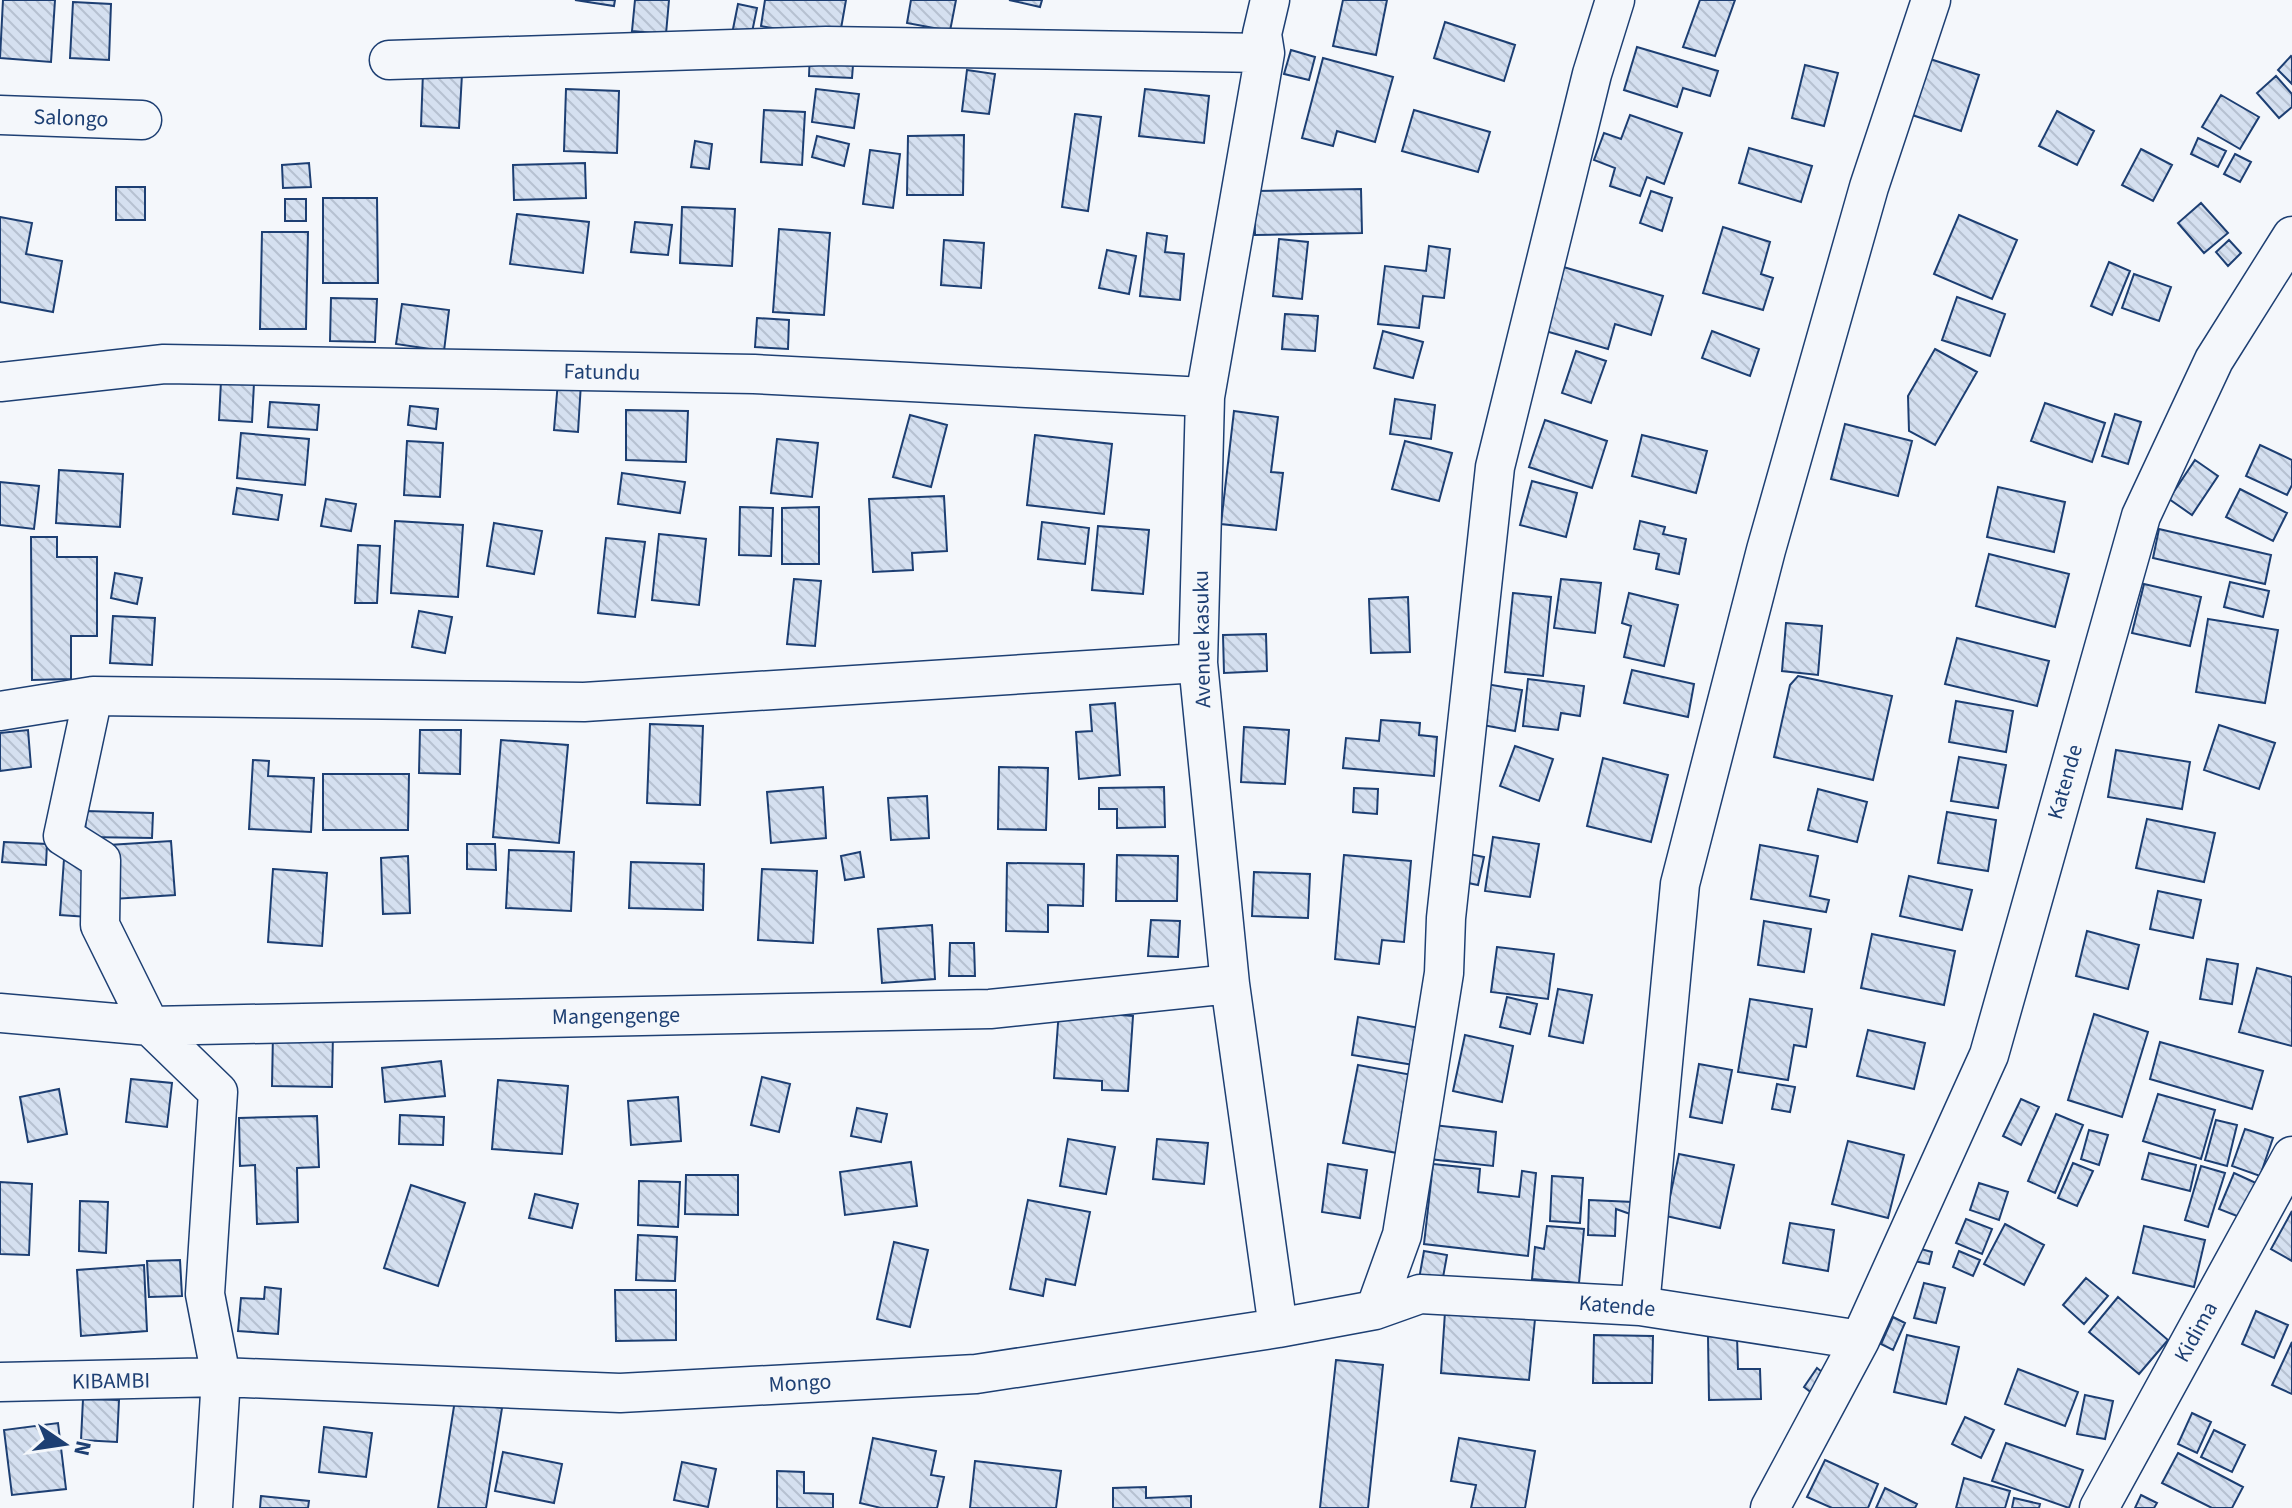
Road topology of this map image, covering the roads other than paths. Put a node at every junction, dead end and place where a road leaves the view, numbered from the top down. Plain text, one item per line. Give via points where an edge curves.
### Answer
1 (1270, 0) edge
2 (1615, 0) edge
3 (1931, 0) edge
4 (1265, 53) junction
5 (389, 60) dead end
6 (0, 115) edge
7 (142, 120) dead end
8 (2292, 236) edge
9 (0, 382) edge
10 (1205, 397) junction
11 (1198, 663) junction
12 (93, 696) junction
13 (0, 711) edge
14 (1230, 984) junction
15 (0, 1013) edge
16 (150, 1026) junction
17 (2292, 1156) edge
18 (1640, 1306) junction
19 (1375, 1310) junction
20 (1278, 1328) junction
21 (1860, 1340) junction
22 (221, 1377) junction
23 (0, 1382) edge
24 (213, 1508) edge
25 (1770, 1508) edge
26 (2099, 1508) edge

1 - 4 street, Avenue kasuku via 1262,34
2 - 19 street via 1495,467 1444,973 1402,1235
3 - 18 street via 1869,187 1766,550 1680,884
4 - 5 street via 826,46
4 - 10 street, Avenue kasuku
6 - 7 street, Salongo
8 - 21 street, Katende via 2214,360 2141,516 1989,1055
9 - 10 street, Fatundu via 164,364 754,374
10 - 11 street, Avenue kasuku
11 - 12 street via 584,702
11 - 14 street, Avenue kasuku
12 - 13 street
12 - 16 street via 63,836 101,860 100,925
14 - 16 street, Mangengenge via 990,1009
14 - 20 street, Avenue kasuku
15 - 16 street, Mangengenge
16 - 22 street via 218,1092 205,1294
17 - 26 street, Kidima
18 - 19 street, Katende via 1420,1294
18 - 21 street, Katende
19 - 20 street, Mongo
20 - 22 street, Mongo via 976,1374 620,1393
21 - 25 street, Katende
22 - 23 street, KIBAMBI
22 - 24 street

